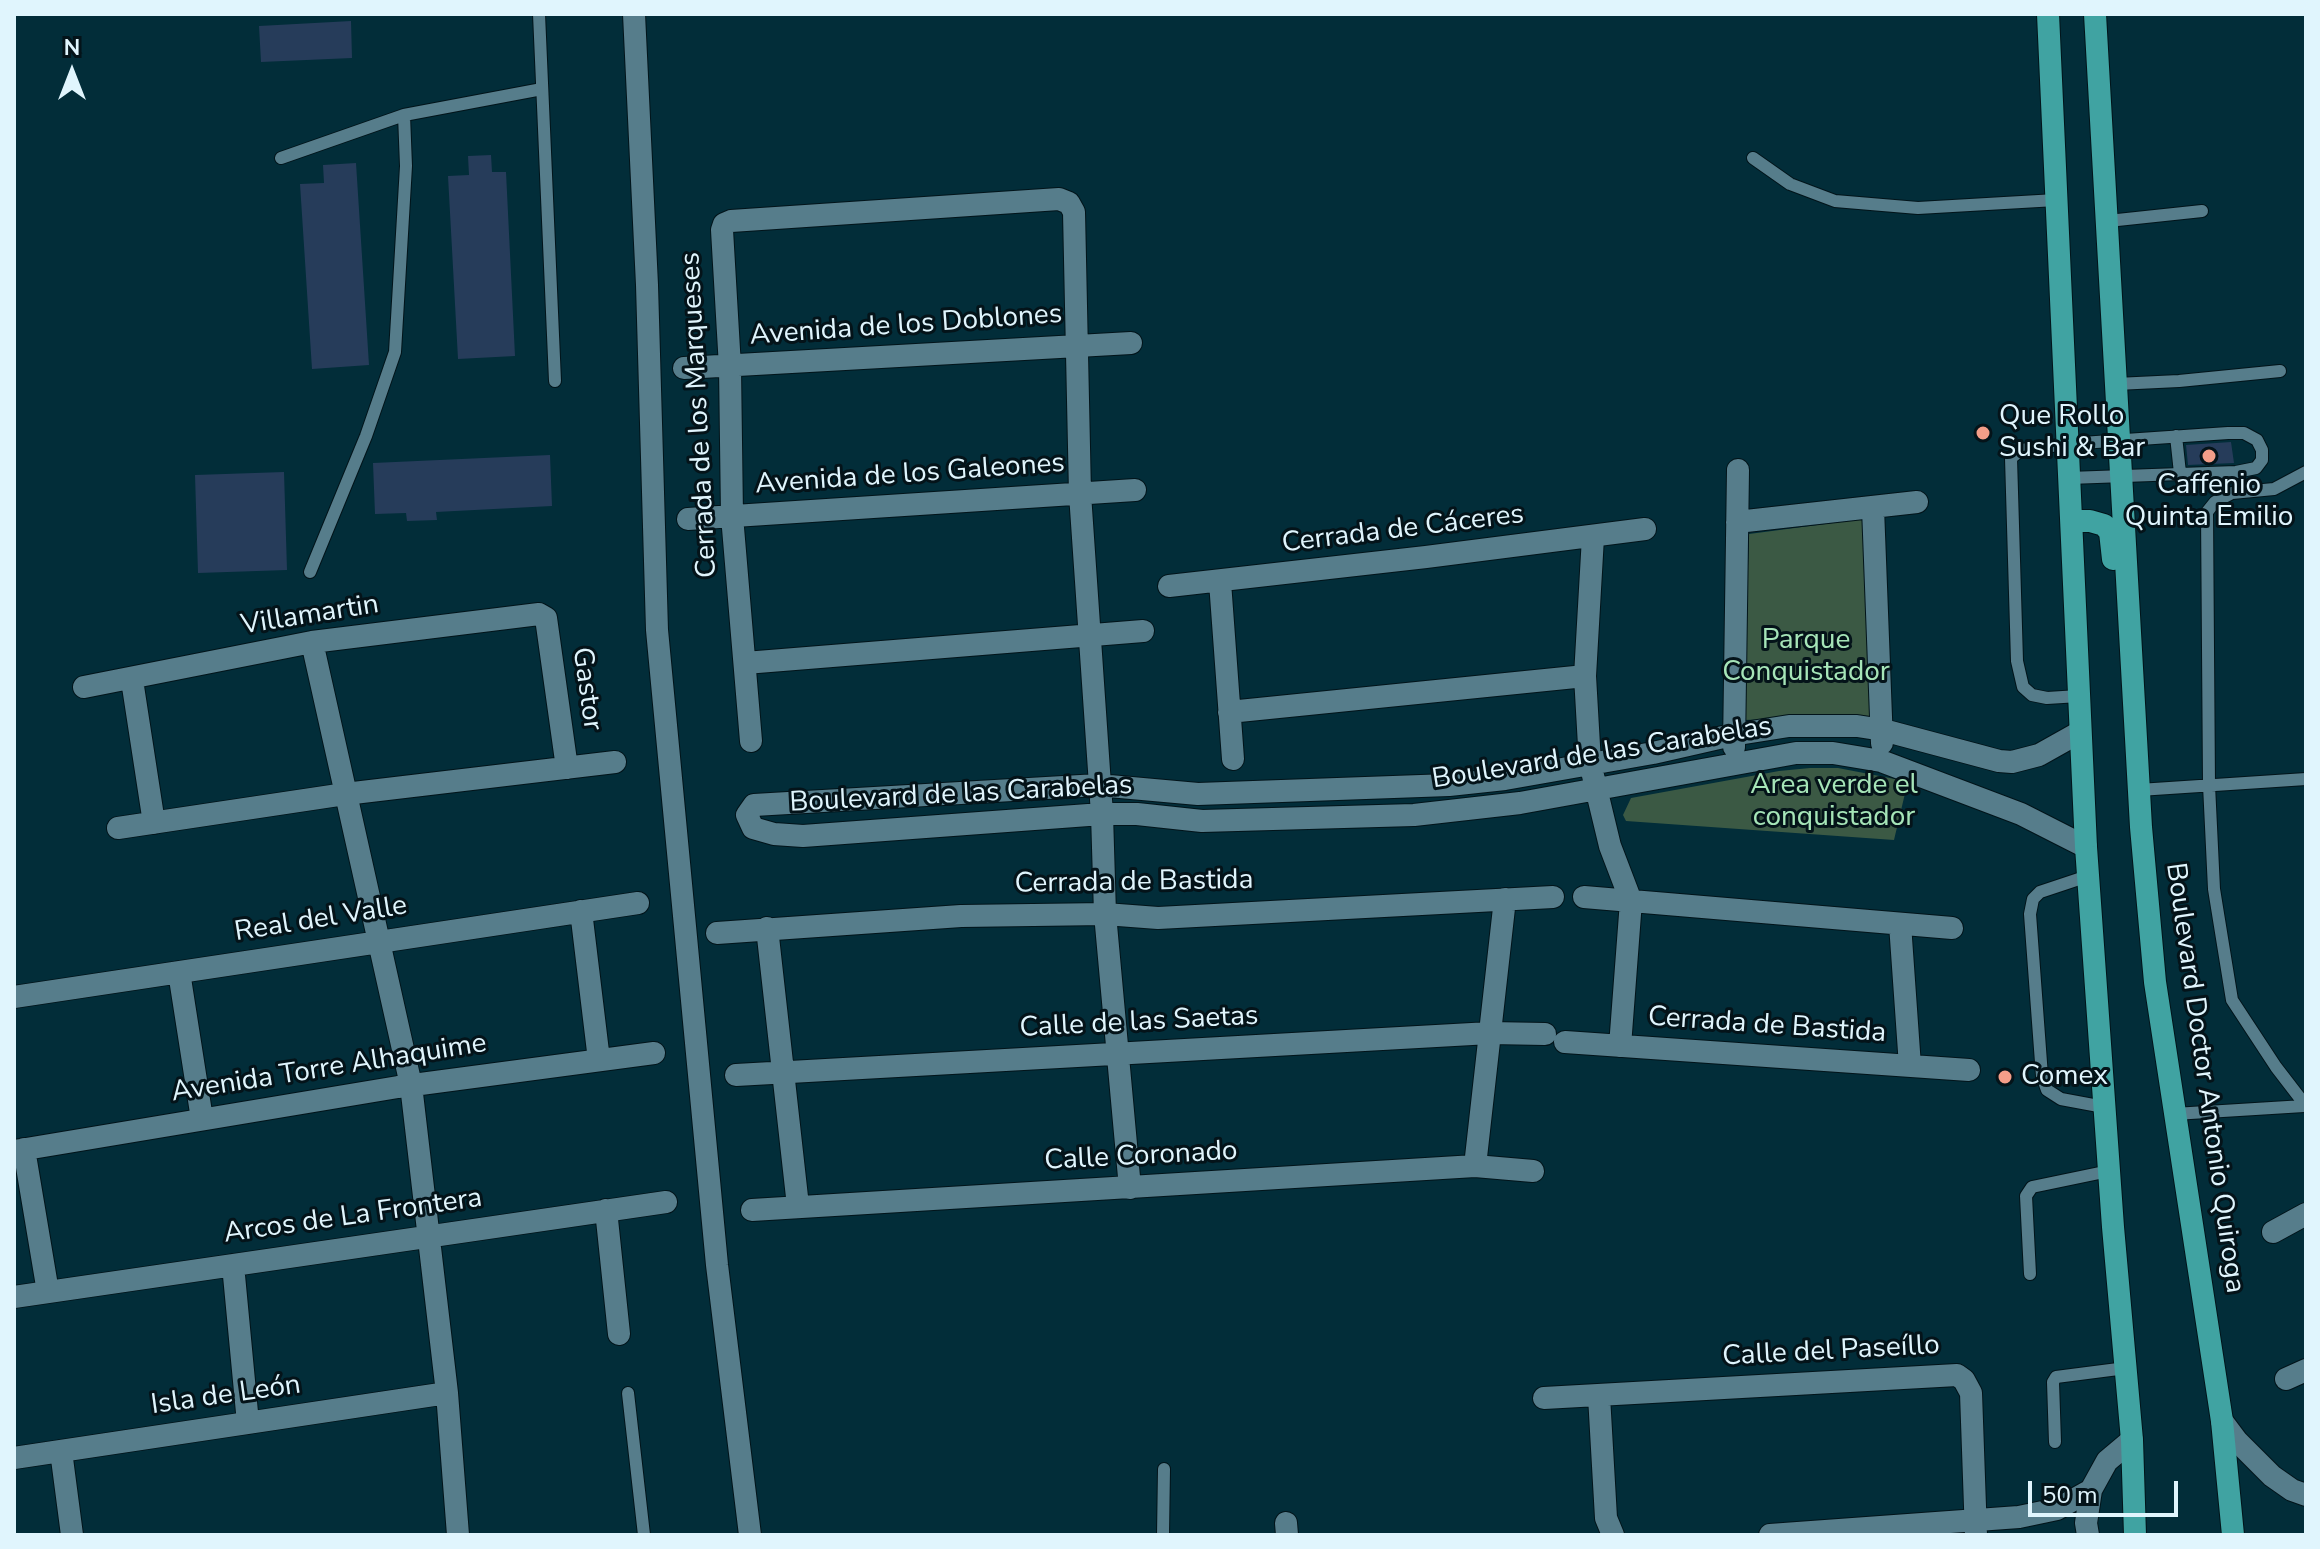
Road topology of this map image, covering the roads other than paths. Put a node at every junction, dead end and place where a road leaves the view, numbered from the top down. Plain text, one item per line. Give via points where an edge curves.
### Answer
1 (539, 14) edge
2 (634, 14) edge
3 (2048, 14) edge
4 (2095, 14) edge
5 (542, 89) junction
6 (404, 115) junction
7 (281, 158) dead end
8 (1753, 158) dead end
9 (2056, 200) junction
10 (2202, 211) dead end
11 (2108, 221) junction
12 (1131, 343) dead end
13 (1078, 345) junction
14 (730, 367) junction
15 (684, 368) dead end
16 (2280, 371) dead end
17 (555, 381) dead end
18 (2116, 384) junction
19 (2176, 436) junction
20 (2119, 441) junction
21 (2067, 444) junction
22 (1738, 470) dead end
23 (2306, 472) edge
24 (2180, 473) junction
25 (2121, 475) junction
26 (2069, 478) junction
27 (1135, 490) dead end
28 (1080, 494) junction
29 (1917, 502) dead end
30 (1873, 508) junction
31 (732, 516) junction
32 (688, 519) dead end
33 (2072, 521) junction
34 (1737, 522) junction
35 (1645, 529) dead end
36 (1593, 537) junction
37 (310, 572) dead end
38 (1220, 582) junction
39 (1169, 586) dead end
40 (546, 618) joint
41 (1143, 631) dead end
42 (1089, 633) junction
43 (312, 642) junction
44 (2131, 650) junction
45 (745, 663) junction
46 (1585, 676) junction
47 (132, 680) junction
48 (84, 687) dead end
49 (2079, 696) junction
50 (1229, 712) junction
51 (1883, 730) junction
52 (2080, 732) junction
53 (1732, 735) junction
54 (751, 741) dead end
55 (1233, 759) dead end
56 (1881, 761) junction
57 (615, 762) dead end
58 (1590, 763) junction
59 (1736, 764) junction
60 (567, 768) junction
61 (2306, 779) edge
62 (1098, 785) junction
63 (2209, 785) junction
64 (1595, 790) junction
65 (2139, 790) junction
66 (345, 794) junction
67 (1102, 814) junction
68 (154, 823) junction
69 (118, 828) dead end
70 (2086, 847) junction
71 (2088, 876) junction
72 (1553, 897) dead end
73 (1584, 897) dead end
74 (1505, 899) junction
75 (1631, 901) junction
76 (638, 903) dead end
77 (581, 911) junction
78 (1105, 914) junction
79 (1900, 924) junction
80 (767, 928) junction
81 (1952, 928) dead end
82 (717, 933) dead end
83 (381, 941) junction
84 (179, 972) junction
85 (14, 997) edge
86 (1490, 1033) junction
87 (1620, 1046) junction
88 (654, 1053) dead end
89 (1119, 1055) junction
90 (599, 1060) junction
91 (1910, 1066) junction
92 (1969, 1070) dead end
93 (783, 1072) junction
94 (736, 1075) dead end
95 (411, 1085) junction
96 (2305, 1106) edge
97 (2104, 1107) junction
98 (2174, 1114) junction
99 (202, 1119) junction
100 (19, 1150) edge
101 (1475, 1166) junction
102 (1533, 1171) dead end
103 (2109, 1171) junction
104 (1130, 1188) junction
105 (666, 1202) dead end
106 (798, 1206) junction
107 (606, 1210) junction
108 (752, 1210) dead end
109 (2306, 1214) edge
110 (2273, 1232) dead end
111 (428, 1236) junction
112 (233, 1265) junction
113 (2030, 1274) dead end
114 (48, 1292) junction
115 (14, 1297) edge
116 (619, 1334) dead end
117 (2126, 1368) junction
118 (447, 1393) junction
119 (628, 1393) dead end
120 (1599, 1396) junction
121 (1544, 1398) dead end
122 (2222, 1421) junction
123 (248, 1423) junction
124 (2132, 1440) junction
125 (2055, 1442) dead end
126 (61, 1451) junction
127 (14, 1458) edge
128 (1164, 1469) dead end
129 (2091, 1490) junction
130 (2306, 1495) edge
131 (1976, 1528) edge
132 (1606, 1529) edge
133 (72, 1535) edge
134 (458, 1535) edge
135 (644, 1535) edge
136 (750, 1535) edge
137 (1163, 1535) edge
138 (1770, 1535) edge
139 (2088, 1535) edge
140 (2135, 1535) edge
141 (2233, 1535) edge

1 - 5 lane
2 - 136 street via 657,630 717,1265
3 - 9 main road
4 - 11 main road, Boulevard Doctor Antonio Quiroga
5 - 6 lane
5 - 17 lane
6 - 7 lane
6 - 37 lane via 395,352
8 - 9 lane via 1790,184 1835,201 1918,208
9 - 21 main road
10 - 11 lane
11 - 18 main road, Boulevard Doctor Antonio Quiroga
12 - 13 street, Avenida de los Doblones
13 - 14 street, Avenida de los Doblones
13 - 14 street, Cerrada de los Marqueses via 1074,212 1059,199 724,224
13 - 28 street, Cerrada de los Marqueses
14 - 15 street, Avenida de los Doblones
14 - 31 street, Cerrada de los Marqueses
16 - 18 lane
18 - 20 main road, Boulevard Doctor Antonio Quiroga
19 - 20 lane
19 - 24 lane
19 - 24 lane via 2244,433 2262,450 2256,468
20 - 21 lane
20 - 25 main road, Boulevard Doctor Antonio Quiroga
21 - 26 main road
21 - 49 lane via 2021,450 2011,458 2017,661 2023,687 2032,695
22 - 34 street
23 - 63 lane via 2274,489 2232,493 2207,512
24 - 25 lane
25 - 26 lane
25 - 44 main road, Boulevard Doctor Antonio Quiroga
26 - 33 main road
27 - 28 street, Avenida de los Galeones
28 - 31 street, Avenida de los Galeones
28 - 42 street, Cerrada de los Marqueses
29 - 30 street
30 - 34 street
30 - 51 street
31 - 32 street, Avenida de los Galeones
31 - 45 street, Cerrada de los Marqueses
33 - 44 main road via 2104,525 2110,532 2117,610
33 - 49 main road
34 - 53 street
35 - 36 street, Cerrada de Cáceres
36 - 38 street, Cerrada de Cáceres
36 - 46 street
38 - 39 street, Cerrada de Cáceres
38 - 50 street
40 - 43 street, Villamartin via 539,614
40 - 60 street, Gastor
41 - 42 street
42 - 45 street
42 - 62 street, Cerrada de los Marqueses
43 - 47 street, Villamartin
43 - 66 street
44 - 65 main road, Boulevard Doctor Antonio Quiroga
45 - 54 street, Cerrada de los Marqueses
46 - 50 street
46 - 58 street
47 - 48 street, Villamartin
47 - 68 street
49 - 52 main road
50 - 55 street
51 - 52 street, Boulevard de las Carabelas via 2012,762 2039,755
51 - 53 street, Boulevard de las Carabelas via 1789,726
51 - 56 street
52 - 70 main road
53 - 58 street, Boulevard de las Carabelas
53 - 59 street
56 - 59 street, Boulevard de las Carabelas via 1796,753
56 - 70 street, Boulevard de las Carabelas via 2021,814
57 - 60 street
58 - 62 street, Boulevard de las Carabelas via 1449,785 1198,794
58 - 64 street, Cerrada de Bastida
59 - 64 street, Boulevard de las Carabelas
60 - 66 street
61 - 63 lane
62 - 67 street, Cerrada de los Marqueses
62 - 67 street, Boulevard de las Carabelas via 754,805 747,815 753,828 803,836
63 - 65 lane
63 - 96 lane via 2214,889 2232,1000
64 - 67 street, Boulevard de las Carabelas via 1414,815 1202,821
64 - 75 street, Cerrada de Bastida
65 - 98 main road, Boulevard Doctor Antonio Quiroga via 2155,982
66 - 68 street
66 - 83 street
67 - 78 street, Cerrada de los Marqueses
68 - 69 street
70 - 71 main road
71 - 97 main road
71 - 97 lane via 2040,892 2030,914 2047,1090 2061,1099
72 - 74 street, Cerrada de Bastida
73 - 75 street
74 - 78 street, Cerrada de Bastida via 1158,918
74 - 86 street
75 - 79 street
75 - 87 street, Cerrada de Bastida
76 - 77 street, Real del Valle
77 - 83 street, Real del Valle
77 - 90 street
78 - 80 street, Cerrada de Bastida
78 - 89 street, Cerrada de los Marqueses
79 - 81 street
79 - 91 street, Cerrada de Bastida
80 - 82 street, Cerrada de Bastida
80 - 93 street
83 - 84 street, Real del Valle
83 - 95 street
84 - 85 street, Real del Valle
84 - 99 street
86 - 87 street, Calle de las Saetas
86 - 89 street, Calle de las Saetas
86 - 101 street
87 - 91 street, Cerrada de Bastida
88 - 90 street, Avenida Torre Alhaquime
89 - 93 street, Calle de las Saetas
89 - 104 street, Cerrada de los Marqueses
90 - 95 street, Avenida Torre Alhaquime
91 - 92 street, Cerrada de Bastida
93 - 94 street, Calle de las Saetas
93 - 106 street
95 - 99 street, Avenida Torre Alhaquime
95 - 111 street
96 - 98 lane
97 - 103 main road
98 - 122 main road, Boulevard Doctor Antonio Quiroga
99 - 100 street, Avenida Torre Alhaquime
100 - 114 street
101 - 102 street, Calle Coronado
101 - 104 street, Calle Coronado
103 - 113 lane via 2032,1187 2026,1196
103 - 117 main road
104 - 106 street, Calle Coronado
105 - 107 street, Arcos de La Frontera
106 - 108 street, Calle Coronado
107 - 111 street, Arcos de La Frontera
107 - 116 street
109 - 110 street
111 - 112 street, Arcos de La Frontera
111 - 118 street
112 - 114 street, Arcos de La Frontera
112 - 123 street
114 - 115 street
117 - 124 main road
117 - 125 lane via 2056,1377
118 - 123 street, Isla de León
118 - 134 street
119 - 135 lane
120 - 121 street, Calle del Paseíllo
120 - 131 street, Calle del Paseíllo via 1957,1375 1969,1387 1972,1401
120 - 132 street
122 - 130 street via 2262,1468
122 - 141 main road, Boulevard Doctor Antonio Quiroga
123 - 126 street, Isla de León
124 - 129 street via 2107,1461
124 - 140 main road
126 - 127 street, Isla de León
126 - 133 street
128 - 137 lane
129 - 131 street via 2057,1509
129 - 139 street
131 - 138 street

